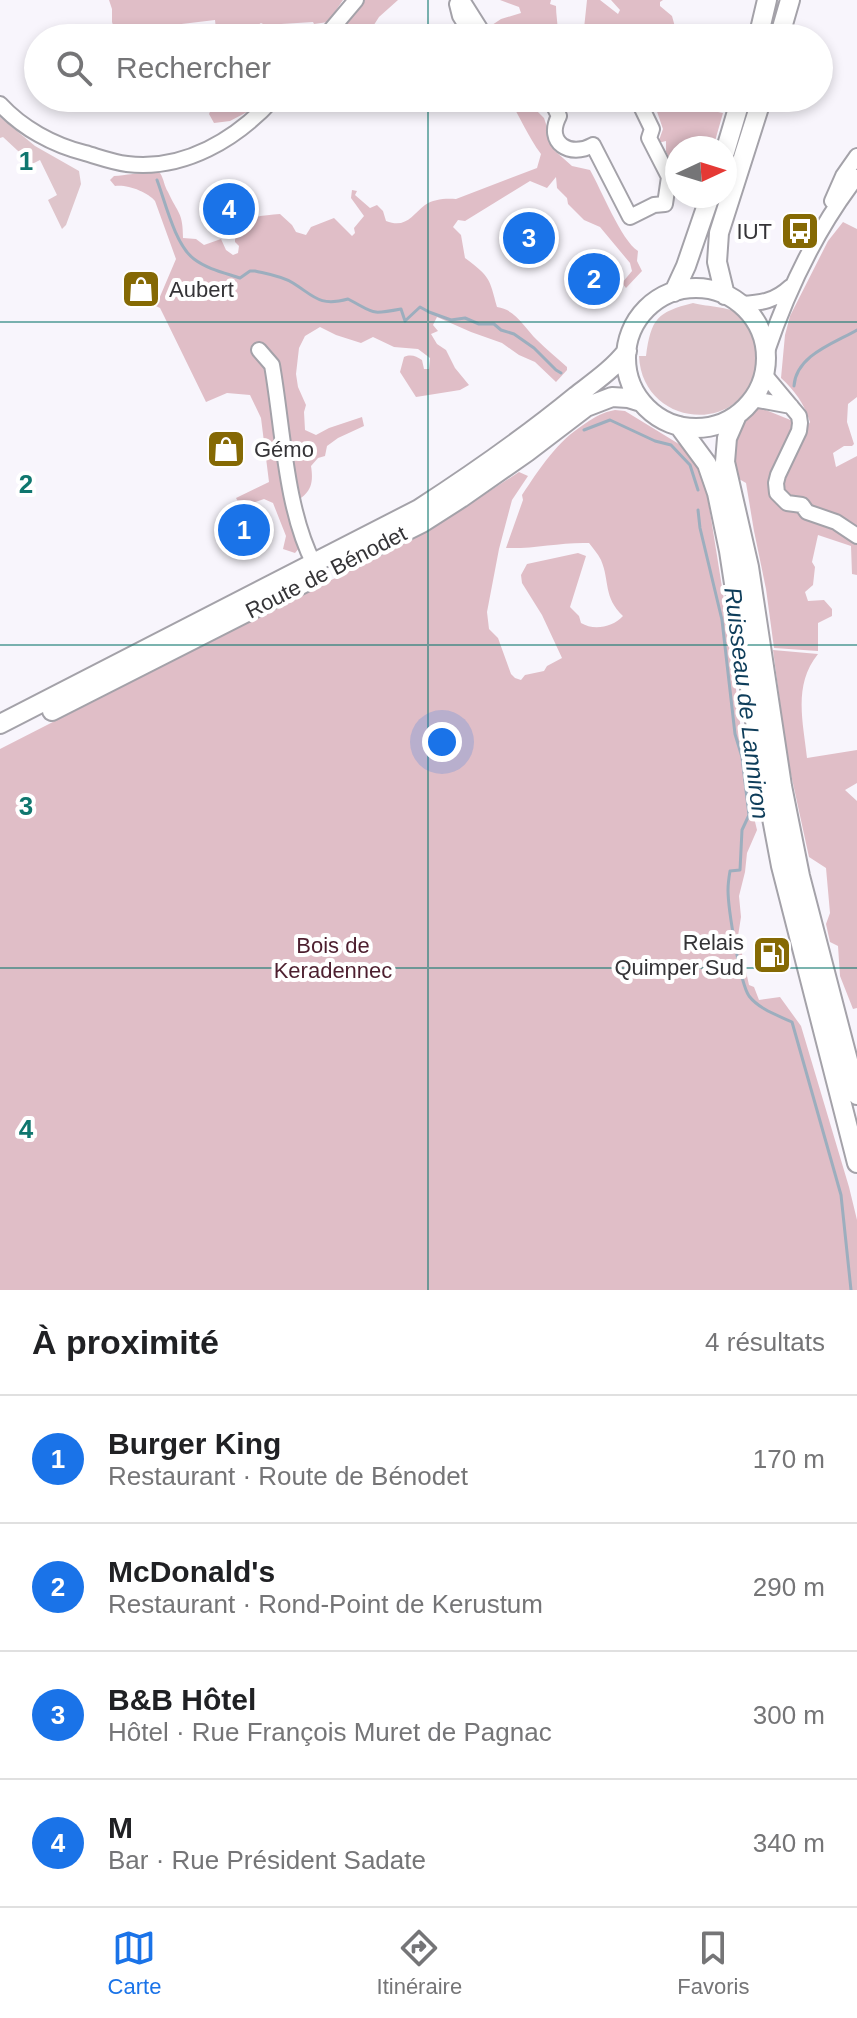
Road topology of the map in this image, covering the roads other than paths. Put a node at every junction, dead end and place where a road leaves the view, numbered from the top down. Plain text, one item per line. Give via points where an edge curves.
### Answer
1 (356, 0) edge
2 (459, 0) edge
3 (767, 0) edge
4 (790, 0) edge
5 (336, 24) edge
6 (465, 24) edge
7 (476, 24) edge
8 (761, 24) edge
9 (783, 24) edge
10 (1, 104) edge
11 (261, 112) edge
12 (557, 112) edge
13 (644, 112) edge
14 (737, 112) edge
15 (758, 112) edge
16 (730, 136) edge
17 (857, 156) edge
18 (857, 177) edge
19 (706, 208) edge
20 (827, 219) junction
21 (793, 285) junction
22 (674, 292) junction
23 (734, 299) junction
24 (259, 350) dead end
25 (627, 351) junction
26 (766, 354) junction
27 (764, 374) junction
28 (753, 399) junction
29 (641, 402) junction
30 (791, 406) junction
31 (737, 415) junction
32 (679, 426) junction
33 (857, 536) edge
34 (314, 564) junction
35 (0, 724) edge
36 (0, 738) edge
37 (857, 1095) edge
38 (857, 1163) edge

1 - 5 street
2 - 6 street
2 - 7 street
3 - 8 main road
4 - 9 main road
10 - 11 street via 38,134 66,148 141,165 191,156 216,145
12 - 13 street via 557,140 574,150 593,145 630,217 665,204 670,181 649,138 652,129
14 - 16 main road
15 - 23 main road via 719,233 717,262
17 - 20 street via 838,186
18 - 20 street
19 - 22 main road
20 - 21 street
21 - 23 street via 768,302
21 - 26 street
22 - 23 main road via 700,288
22 - 25 main road via 642,314
23 - 26 main road via 759,326
24 - 34 street, Route de Bénodet via 272,365 293,498
25 - 29 main road via 629,377
25 - 34 main road, Route de Bénodet via 545,422 466,479
26 - 27 main road
27 - 28 main road
27 - 30 street
28 - 30 street
28 - 31 main road
29 - 32 main road
29 - 36 main road, Route de Bénodet via 612,397 586,407 422,523
30 - 33 street via 800,426 778,475 777,493 787,503 802,505
31 - 32 main road via 709,427
31 - 37 main road via 725,462 749,567 782,786
32 - 38 main road via 707,464 717,493 773,828
34 - 35 main road, Route de Bénodet

